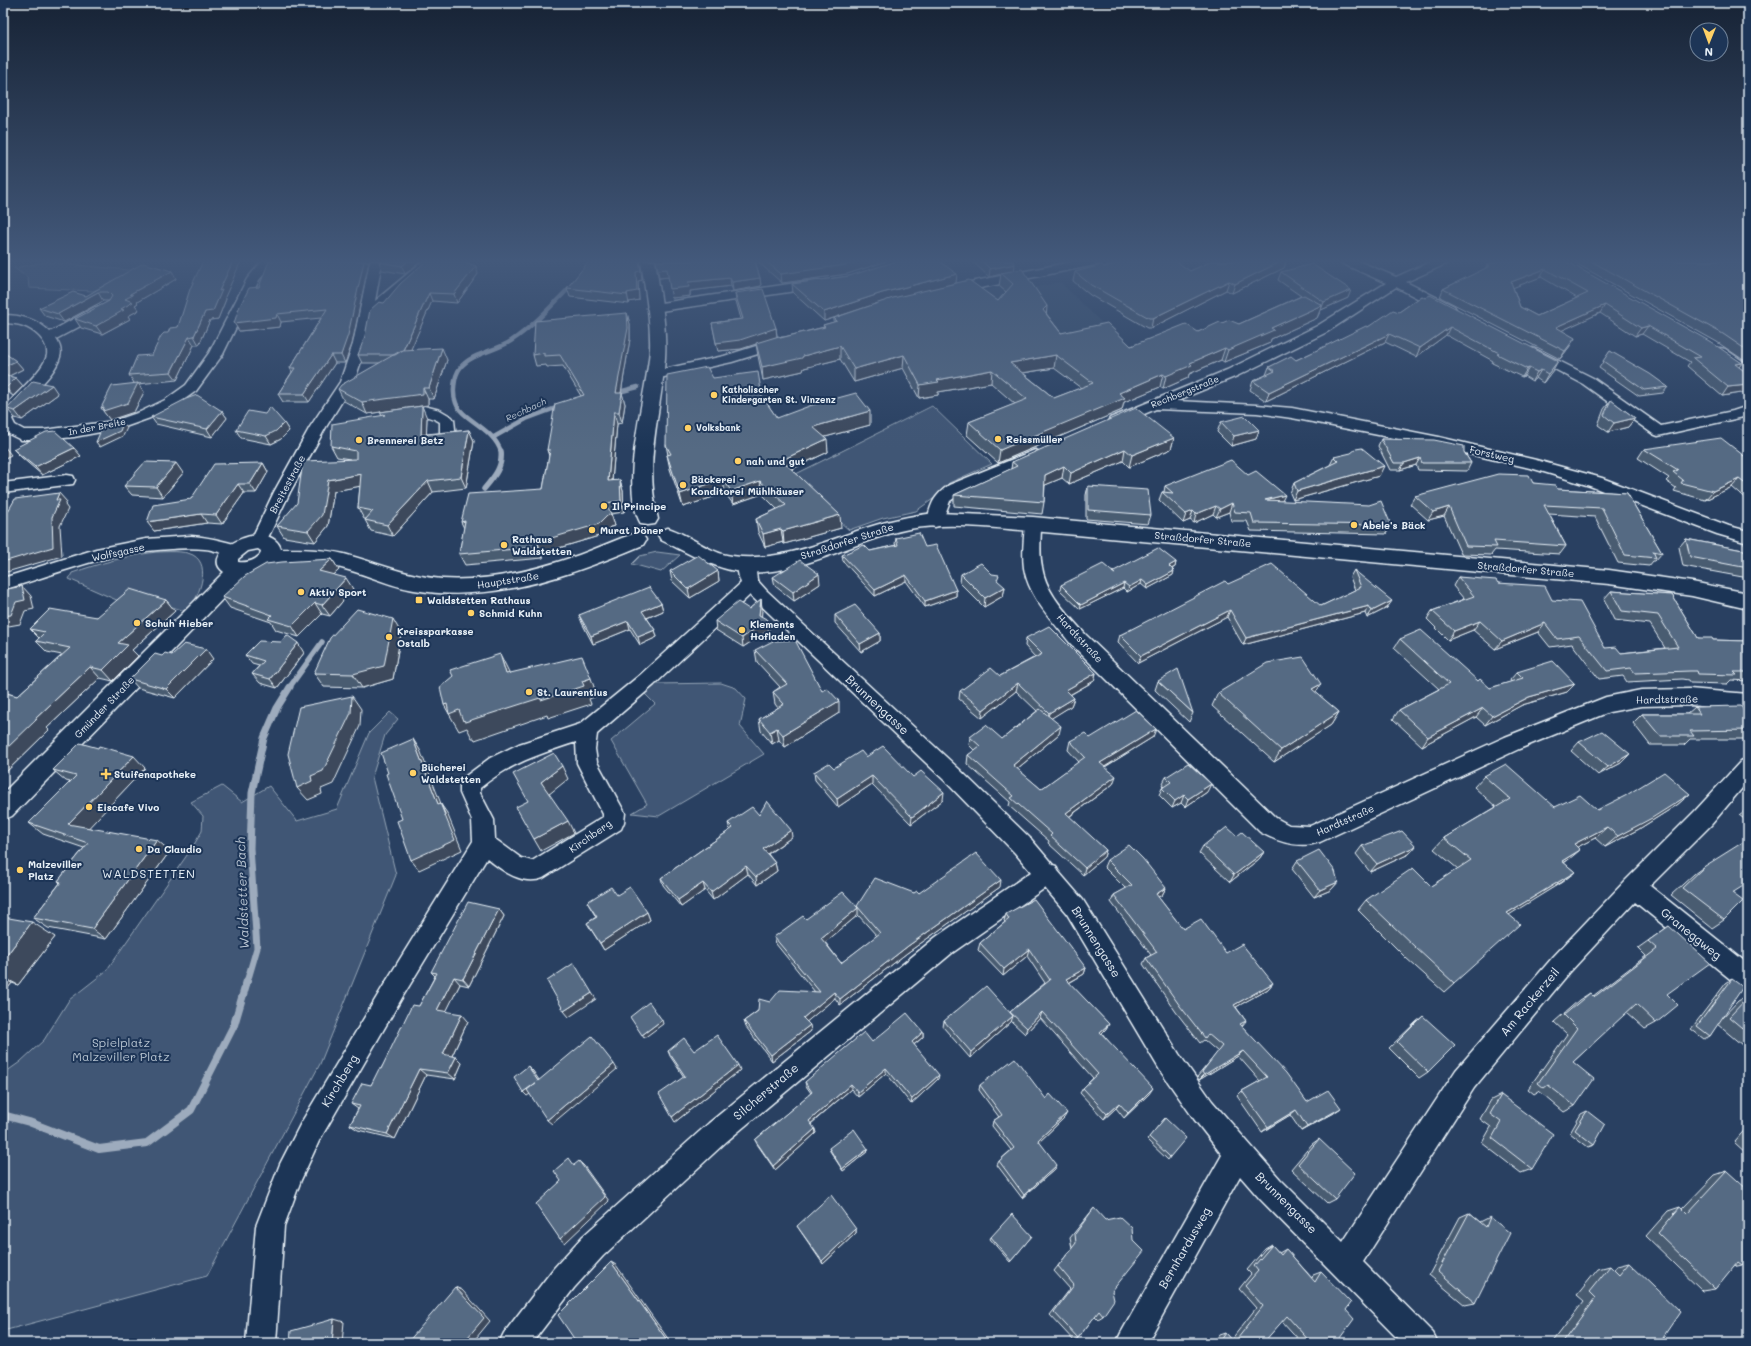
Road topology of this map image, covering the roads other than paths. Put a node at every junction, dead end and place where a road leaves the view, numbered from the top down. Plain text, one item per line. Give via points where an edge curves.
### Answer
1 (30, 324) edge
2 (75, 324) edge
3 (231, 324) edge
4 (365, 324) edge
5 (655, 324) edge
6 (1330, 324) edge
7 (49, 338) junction
8 (794, 338) edge
9 (1519, 344) edge
10 (1711, 346) edge
11 (1748, 371) edge
12 (655, 375) junction
13 (1156, 405) junction
14 (1748, 411) edge
15 (386, 417) edge
16 (333, 425) edge
17 (318, 427) junction
18 (1101, 427) edge
19 (448, 438) edge
20 (1050, 448) edge
21 (66, 480) dead end
22 (3, 488) edge
23 (648, 519) junction
24 (935, 521) junction
25 (1033, 524) junction
26 (668, 535) junction
27 (1748, 537) edge
28 (636, 540) junction
29 (264, 549) junction
30 (235, 550) junction
31 (238, 570) junction
32 (748, 574) junction
33 (3, 584) edge
34 (1748, 601) edge
35 (1748, 702) edge
36 (587, 730) junction
37 (1748, 767) edge
38 (3, 809) edge
39 (484, 843) junction
40 (1048, 873) junction
41 (1634, 887) junction
42 (1748, 979) edge
43 (1238, 1153) junction
44 (1346, 1263) junction
45 (261, 1343) edge
46 (514, 1343) edge
47 (1131, 1343) edge
48 (1423, 1343) edge

1 - 7 street via 39,328
2 - 7 street
3 - 7 street, In der Breite via 216,354 191,388 170,403 117,425 44,435 21,435 8,428 5,419 14,404 54,358 54,347
4 - 17 street, Breitestraße via 347,382
5 - 12 street
6 - 13 street, Rechbergstraße via 1232,373
8 - 12 street via 727,359
9 - 14 street via 1588,381 1658,431 1737,416
10 - 11 street
12 - 23 street via 642,465 642,497
13 - 18 street, Rechbergstraße
13 - 27 street, Forstweg via 1257,409 1439,442 1596,482
15 - 19 street via 424,411 435,412 447,420
16 - 17 street
17 - 29 street, Breitestraße via 282,492
20 - 24 street via 955,489 943,498
21 - 22 street
23 - 26 street via 666,523
23 - 28 street via 638,523 633,530 633,537
24 - 25 street, Straßdorfer Straße
24 - 32 street, Straßdorfer Straße via 910,522 886,528 787,560 760,565
25 - 34 street, Straßdorfer Straße via 1609,577 1692,589
25 - 35 street, Hardtstraße via 1033,568 1038,584 1050,605 1078,639 1268,825 1279,832 1294,836 1312,835 1512,743 1606,704 1641,698 1690,697
26 - 28 street via 655,543
26 - 32 street, Straßdorfer Straße via 730,562
28 - 29 street, Hauptstraße via 582,563 535,576 447,587 415,583 343,562
29 - 30 street via 246,544
29 - 31 street via 260,565
30 - 31 street via 228,558 228,562 229,566
30 - 33 street, Wolfsgasse via 208,543 191,542 146,545 96,555
31 - 38 street, Gmünder Straße
32 - 36 street via 706,624
32 - 40 street, Brunnengasse via 851,682 952,775
36 - 39 street via 507,759 470,784 470,793 483,820
36 - 39 street, Kirchberg via 587,763 614,812 614,822 535,871 522,871 514,867
37 - 41 street, Am Rackerzeil via 1703,818
39 - 45 street, Kirchberg via 310,1132 290,1174 270,1226
40 - 43 street, Brunnengasse via 1075,907 1174,1069
40 - 46 street, Silcherstraße via 944,945 718,1132 593,1246 564,1278
41 - 42 street, Graneggweg
41 - 44 street, Am Rackerzeil via 1561,965 1465,1079
43 - 44 street, Brunnengasse via 1270,1189
43 - 47 street, Bernhardusweg
44 - 48 street, Brunnengasse

